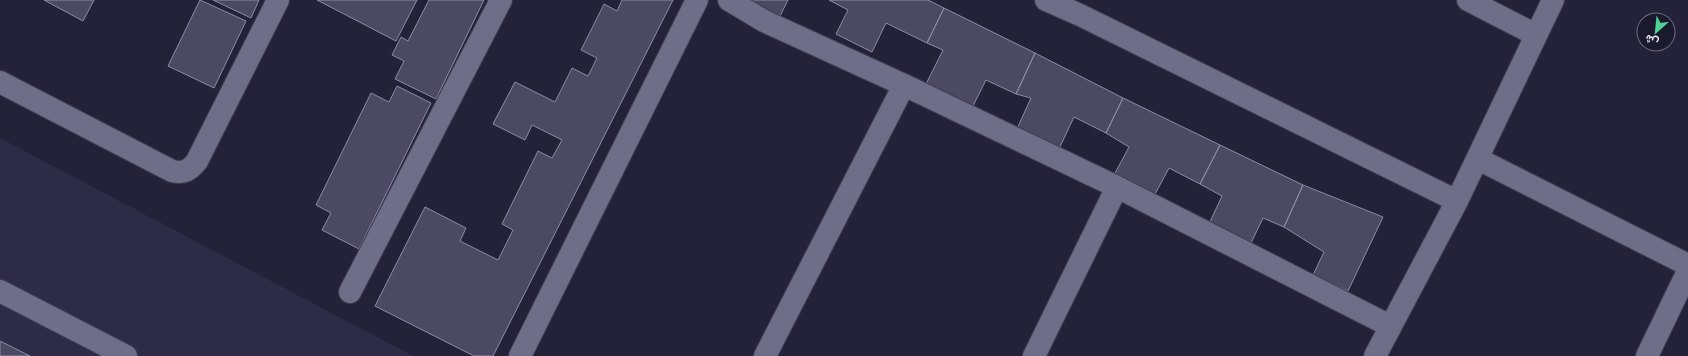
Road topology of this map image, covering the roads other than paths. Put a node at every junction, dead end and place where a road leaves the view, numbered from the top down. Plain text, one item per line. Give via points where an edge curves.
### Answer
1 (278, 0) edge
2 (501, 0) edge
3 (697, 0) edge
4 (728, 0) edge
5 (1046, 0) edge
6 (1468, 0) edge
7 (1553, 0) edge
8 (1536, 35) junction
9 (0, 82) edge
10 (904, 85) junction
11 (1478, 159) junction
12 (1117, 187) junction
13 (1457, 201) junction
14 (1688, 265) edge
15 (1688, 270) edge
16 (0, 291) edge
17 (350, 292) dead end
18 (1390, 326) junction
19 (126, 356) edge
20 (520, 356) edge
21 (765, 356) edge
22 (1034, 356) edge
23 (1374, 356) edge
24 (1647, 356) edge

1 - 9 street via 197,161 191,169 183,172 172,171
2 - 17 street
3 - 20 street
4 - 10 street via 764,21
5 - 13 street
6 - 8 street
7 - 8 street
8 - 11 street
10 - 12 street
10 - 21 street
11 - 13 street
11 - 14 street
12 - 18 street
12 - 22 street
13 - 18 street
15 - 24 street
16 - 19 street
18 - 23 street

